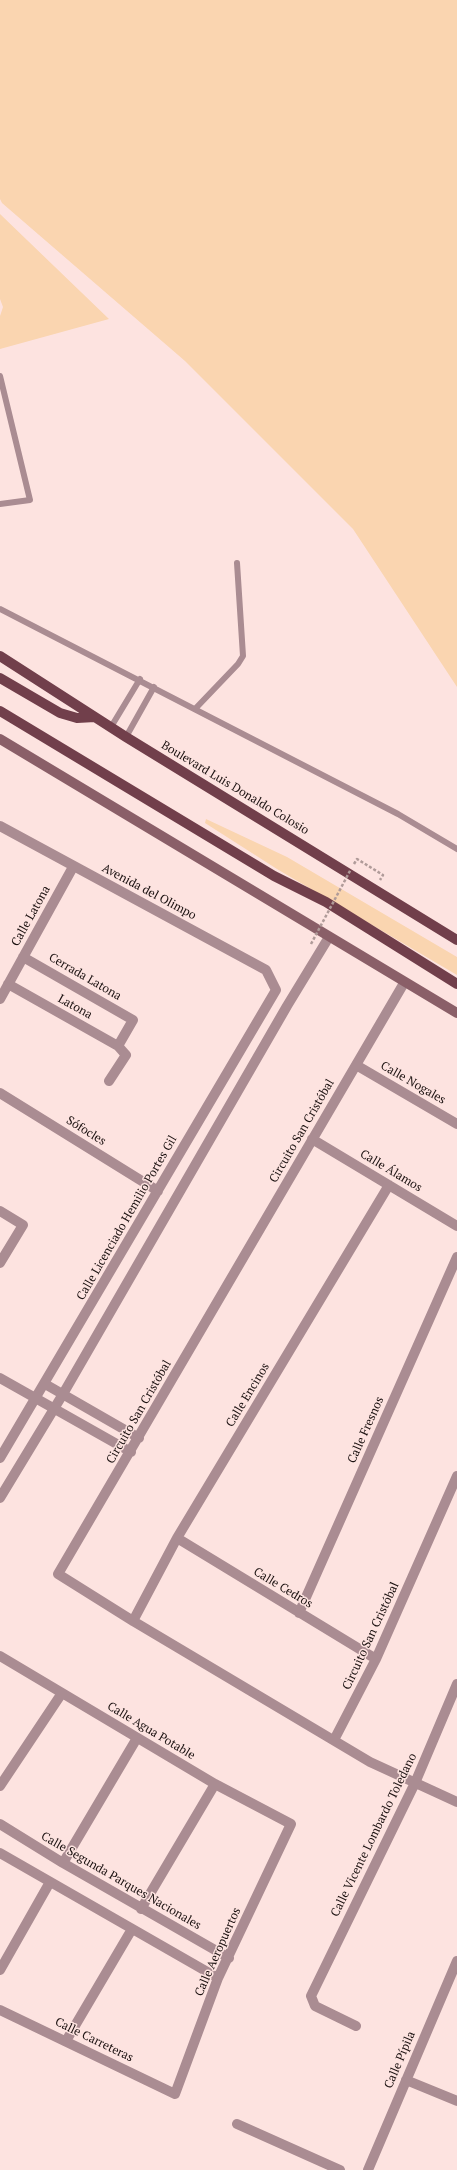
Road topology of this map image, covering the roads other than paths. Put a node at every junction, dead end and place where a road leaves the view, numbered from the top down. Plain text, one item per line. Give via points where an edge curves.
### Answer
1 (0, 376) edge
2 (0, 504) edge
3 (237, 563) dead end
4 (0, 609) edge
5 (0, 656) edge
6 (0, 678) edge
7 (140, 679) junction
8 (154, 686) junction
9 (195, 709) junction
10 (0, 711) edge
11 (95, 717) junction
12 (111, 727) junction
13 (126, 737) junction
14 (0, 739) edge
15 (0, 826) edge
16 (457, 849) edge
17 (73, 867) junction
18 (329, 937) junction
19 (457, 940) edge
20 (23, 957) junction
21 (404, 983) junction
22 (8, 984) junction
23 (457, 984) edge
24 (276, 990) joint
25 (0, 999) edge
26 (457, 1013) edge
27 (118, 1046) junction
28 (356, 1065) junction
29 (109, 1081) dead end
30 (0, 1093) edge
31 (457, 1124) edge
32 (312, 1139) junction
33 (388, 1185) junction
34 (158, 1191) junction
35 (0, 1211) edge
36 (457, 1226) edge
37 (457, 1256) edge
38 (0, 1263) edge
39 (0, 1378) edge
40 (45, 1384) junction
41 (63, 1394) junction
42 (36, 1398) junction
43 (54, 1409) junction
44 (139, 1438) junction
45 (131, 1452) junction
46 (0, 1458) edge
47 (457, 1476) edge
48 (0, 1498) edge
49 (177, 1538) junction
50 (299, 1613) junction
51 (133, 1622) junction
52 (0, 1656) edge
53 (376, 1659) junction
54 (457, 1684) edge
55 (62, 1693) junction
56 (137, 1738) junction
57 (334, 1740) junction
58 (415, 1783) junction
59 (215, 1784) junction
60 (0, 1786) edge
61 (457, 1802) edge
62 (0, 1824) edge
63 (291, 1824) joint
64 (0, 1853) edge
65 (63, 1863) junction
66 (50, 1882) junction
67 (141, 1909) junction
68 (132, 1929) junction
69 (229, 1958) junction
70 (457, 1961) edge
71 (0, 1970) edge
72 (218, 1978) junction
73 (0, 2010) edge
74 (356, 2026) dead end
75 (66, 2041) junction
76 (406, 2080) junction
77 (175, 2094) joint
78 (457, 2101) edge
79 (237, 2124) dead end
80 (340, 2170) edge
81 (368, 2170) edge

1 - 2 lane via 30,500
3 - 9 lane via 242,656 238,664
4 - 7 lane
5 - 11 main road, Boulevard Luis Donaldo Colosio
6 - 11 main road via 60,713 77,718
7 - 8 lane
7 - 12 lane
8 - 9 lane
8 - 13 lane
9 - 16 lane via 398,814
10 - 23 main road via 274,876 326,902
11 - 12 main road, Boulevard Luis Donaldo Colosio
12 - 13 main road, Boulevard Luis Donaldo Colosio
13 - 19 main road, Boulevard Luis Donaldo Colosio
14 - 18 street
15 - 17 street, Avenida del Olimpo
17 - 20 street, Calle Latona
17 - 24 street, Avenida del Olimpo via 266,970
18 - 21 street
18 - 41 street
20 - 22 street, Calle Latona
20 - 27 street, Cerrada Latona via 133,1020
21 - 26 street
21 - 28 street, Circuito San Cristóbal
22 - 25 street, Calle Latona
22 - 27 street, Latona
24 - 34 street, Calle Licenciado Hemilio Portes Gil
27 - 29 street, Latona via 126,1055
28 - 31 street, Calle Nogales
28 - 32 street, Circuito San Cristóbal
30 - 34 street, Sófocles
32 - 33 street, Calle Álamos
32 - 44 street, Circuito San Cristóbal
33 - 36 street, Calle Álamos
33 - 49 street, Calle Encinos
34 - 40 street, Calle Licenciado Hemilio Portes Gil
35 - 38 street via 23,1226
37 - 50 street, Calle Fresnos
39 - 42 street
40 - 41 street
40 - 42 street, Calle Licenciado Hemilio Portes Gil
41 - 43 street
41 - 44 street
42 - 43 street
42 - 46 street, Calle Licenciado Hemilio Portes Gil
43 - 45 street
43 - 48 street
44 - 45 street, Circuito San Cristóbal
45 - 51 street, Circuito San Cristóbal via 58,1574
47 - 53 street, Circuito San Cristóbal
49 - 50 street, Calle Cedros
49 - 51 street, Calle Encinos
50 - 53 street, Calle Cedros
51 - 57 street, Circuito San Cristóbal
52 - 55 street, Calle Agua Potable
53 - 57 street, Circuito San Cristóbal
54 - 58 street, Calle Vicente Lombardo Toledano
55 - 56 street, Calle Agua Potable
55 - 60 street
56 - 59 street, Calle Agua Potable
56 - 65 street
57 - 58 street, Circuito San Cristóbal via 370,1762
58 - 61 street, Circuito San Cristóbal
58 - 74 street, Calle Vicente Lombardo Toledano via 311,1996 314,2006
59 - 63 street, Calle Agua Potable
59 - 67 street
62 - 65 street, Calle Segunda Parques Nacionales
63 - 69 street, Calle Aeropuertos
64 - 66 street
65 - 67 street, Calle Segunda Parques Nacionales
66 - 68 street
66 - 71 street
67 - 69 street, Calle Segunda Parques Nacionales
68 - 72 street
68 - 75 street
69 - 72 street, Calle Aeropuertos
70 - 76 street, Calle Pípila
72 - 77 street, Calle Aeropuertos
73 - 75 street, Calle Carreteras
75 - 77 street, Calle Carreteras
76 - 78 street
76 - 81 street, Calle Pípila
79 - 80 street

